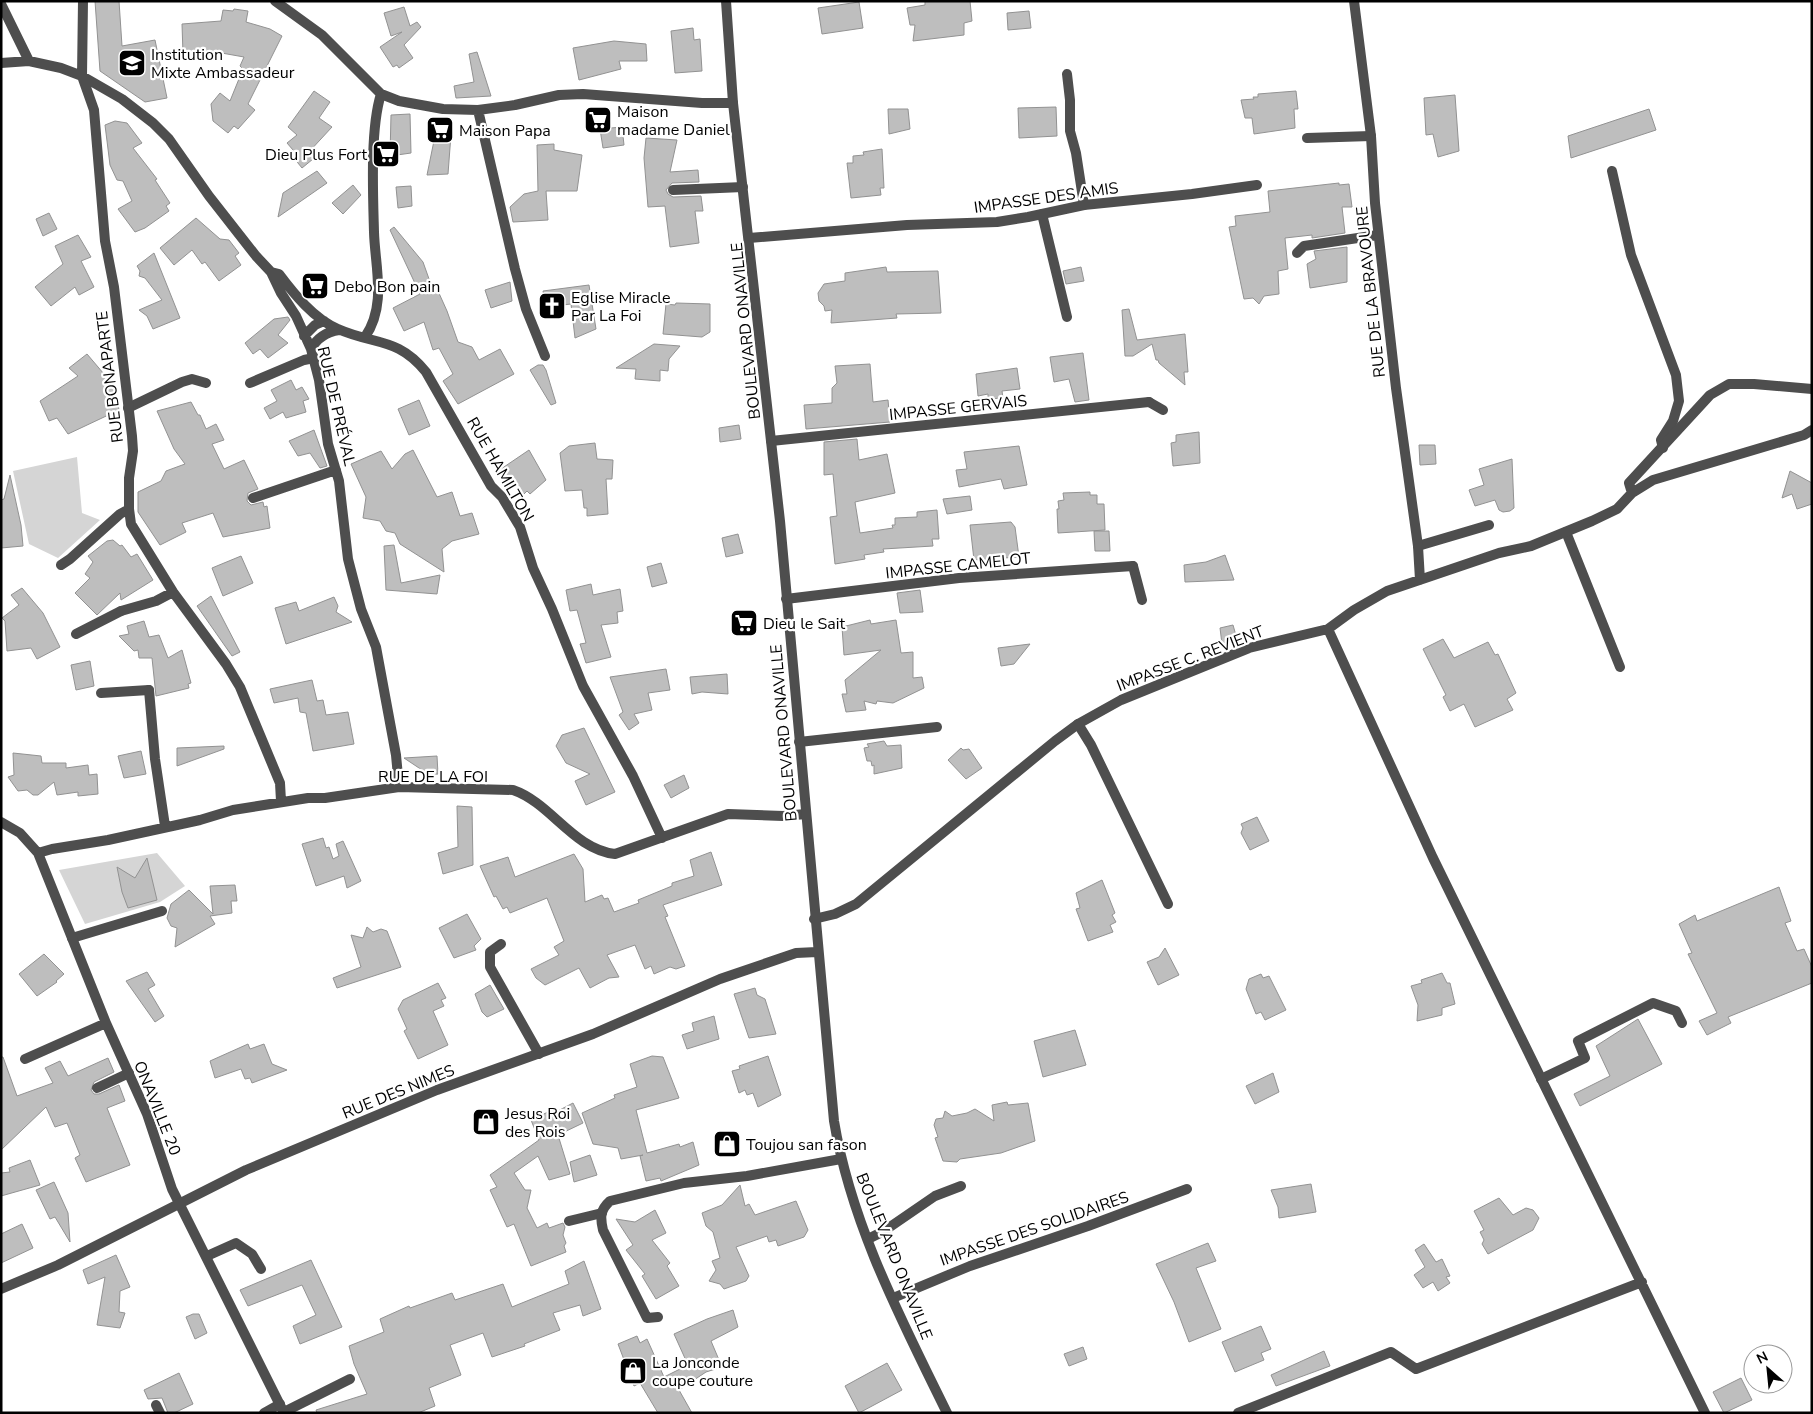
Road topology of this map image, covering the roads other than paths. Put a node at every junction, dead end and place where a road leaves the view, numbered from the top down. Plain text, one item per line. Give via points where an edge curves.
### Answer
1 (83, 1) edge
2 (275, 1) edge
3 (726, 1) edge
4 (1354, 1) edge
5 (1, 4) edge
6 (29, 61) junction
7 (1, 63) edge
8 (1067, 74) dead end
9 (82, 76) junction
10 (381, 94) junction
11 (733, 103) junction
12 (478, 110) junction
13 (1370, 136) junction
14 (1306, 138) dead end
15 (1612, 171) dead end
16 (1257, 185) dead end
17 (743, 187) junction
18 (673, 190) dead end
19 (1084, 205) junction
20 (1042, 214) junction
21 (1378, 235) junction
22 (749, 238) junction
23 (1296, 253) dead end
24 (271, 272) junction
25 (1067, 318) dead end
26 (324, 321) junction
27 (338, 330) junction
28 (304, 336) junction
29 (365, 337) junction
30 (312, 354) junction
31 (545, 356) dead end
32 (206, 383) dead end
33 (250, 383) dead end
34 (1812, 389) edge
35 (128, 408) junction
36 (1163, 410) dead end
37 (1812, 430) edge
38 (771, 441) junction
39 (1663, 448) junction
40 (336, 470) junction
41 (1632, 493) junction
42 (253, 498) dead end
43 (128, 510) junction
44 (1489, 525) dead end
45 (1566, 532) junction
46 (1418, 546) junction
47 (61, 565) dead end
48 (1420, 580) junction
49 (173, 592) junction
50 (786, 599) junction
51 (1142, 600) dead end
52 (1328, 629) junction
53 (76, 634) dead end
54 (1620, 667) dead end
55 (101, 693) dead end
56 (1078, 724) junction
57 (937, 727) dead end
58 (799, 742) junction
59 (400, 787) junction
60 (281, 801) junction
61 (806, 814) junction
62 (1, 822) edge
63 (165, 826) junction
64 (662, 838) junction
65 (38, 853) junction
66 (1168, 904) dead end
67 (162, 911) dead end
68 (814, 919) junction
69 (72, 938) junction
70 (501, 944) dead end
71 (817, 952) junction
72 (106, 1022) junction
73 (1682, 1023) dead end
74 (539, 1054) junction
75 (25, 1059) dead end
76 (129, 1072) junction
77 (1541, 1079) junction
78 (97, 1088) dead end
79 (841, 1159) junction
80 (961, 1186) dead end
81 (1187, 1189) dead end
82 (180, 1203) junction
83 (602, 1213) junction
84 (569, 1221) dead end
85 (868, 1239) junction
86 (207, 1256) junction
87 (262, 1269) dead end
88 (1642, 1282) junction
89 (1, 1289) edge
90 (892, 1298) junction
91 (658, 1317) dead end
92 (350, 1379) dead end
93 (283, 1409) edge
94 (264, 1413) edge
95 (947, 1413) edge
96 (1238, 1413) edge
97 (1705, 1413) edge

1 - 9 street, RUE BONAPARTE
2 - 10 street via 322,35
3 - 11 street, BOULEVARD ONAVILLE
4 - 13 street, RUE DE LA BRAVOURE
5 - 6 street
6 - 7 street, RUE DE PRÉVAL
6 - 9 street, RUE DE PRÉVAL
8 - 19 street via 1070,131
9 - 24 street, RUE DE PRÉVAL via 122,99 169,139 209,196
9 - 35 street, RUE BONAPARTE via 94,110 105,241 114,287
10 - 12 street via 399,101 443,109
10 - 29 street via 374,134 374,231 380,291
11 - 12 street via 583,94 559,95
11 - 17 street, BOULEVARD ONAVILLE
12 - 31 street via 514,269
13 - 14 street
13 - 21 street, RUE DE LA BRAVOURE
15 - 39 street via 1632,255 1676,375 1679,401 1673,421 1661,440
16 - 19 street, IMPASSE DES AMIS
17 - 18 street
17 - 22 street, BOULEVARD ONAVILLE
19 - 20 street, IMPASSE DES AMIS
20 - 22 street, IMPASSE DES AMIS via 997,222 907,225
20 - 25 street
21 - 23 street via 1304,246
21 - 46 street, RUE DE LA BRAVOURE via 1403,449
22 - 38 street, BOULEVARD ONAVILLE
24 - 26 street, RUE HAMILTON via 279,274
24 - 28 street, RUE DE PRÉVAL
26 - 27 street, RUE HAMILTON
26 - 28 street via 315,324
27 - 29 street, RUE HAMILTON
27 - 30 street via 315,342
28 - 30 street, RUE DE PRÉVAL
29 - 64 street, RUE HAMILTON via 386,342 415,358 441,394 491,486 512,513 583,686 633,776
30 - 33 street
30 - 40 street, RUE DE PRÉVAL via 324,404 328,444
32 - 35 street via 192,379 182,382
34 - 39 street via 1729,384 1710,395
35 - 43 street, RUE BONAPARTE via 133,451
36 - 38 street, IMPASSE GERVAIS via 1149,402
37 - 41 street, IMPASSE C. REVIENT via 1653,480
38 - 50 street, BOULEVARD ONAVILLE
39 - 41 street via 1629,483
40 - 42 street
40 - 59 street, RUE DE PRÉVAL via 348,559 360,609 376,646
41 - 45 street, IMPASSE C. REVIENT via 1617,509
43 - 47 street
43 - 49 street, RUE BONAPARTE via 140,540
44 - 46 street
45 - 48 street, IMPASSE C. REVIENT
45 - 54 street
46 - 48 street, RUE DE LA BRAVOURE
48 - 52 street, IMPASSE C. REVIENT via 1387,591
49 - 53 street via 156,601 121,611
49 - 60 street, RUE BONAPARTE via 240,687 280,783
50 - 51 street, IMPASSE CAMELOT via 959,578 1133,566
50 - 58 street, BOULEVARD ONAVILLE
52 - 56 street, IMPASSE C. REVIENT via 1249,648 1121,700
52 - 77 street via 1432,858
55 - 63 street via 149,690
56 - 66 street
56 - 68 street, IMPASSE C. REVIENT via 856,904
57 - 58 street
58 - 61 street, BOULEVARD ONAVILLE
59 - 60 street, RUE DE LA FOI
59 - 64 street, RUE DE LA FOI via 513,790 529,796 569,830 602,852 615,854
60 - 63 street, RUE DE LA FOI
61 - 64 street, RUE DE LA FOI via 728,814
61 - 68 street, BOULEVARD ONAVILLE
62 - 65 street, ONAVILLE 20 via 20,833
63 - 65 street, RUE DE LA FOI
65 - 69 street, ONAVILLE 20
67 - 69 street
68 - 71 street, BOULEVARD ONAVILLE
69 - 72 street, ONAVILLE 20
70 - 74 street via 490,952 490,967
71 - 74 street, RUE DES NIMES via 796,953 728,976 631,1019
71 - 79 street, BOULEVARD ONAVILLE via 834,1121
72 - 75 street
72 - 76 street, ONAVILLE 20
73 - 77 street via 1676,1011 1653,1003 1578,1040 1585,1058
74 - 82 street, RUE DES NIMES via 437,1090 246,1170
76 - 78 street
76 - 82 street, ONAVILLE 20
77 - 88 street
79 - 83 street via 684,1183 623,1196 610,1201
79 - 85 street, BOULEVARD ONAVILLE
80 - 85 street via 935,1196
81 - 90 street, IMPASSE DES SOLIDAIRES via 970,1266
82 - 86 street, ONAVILLE 20
82 - 89 street, RUE DES NIMES via 58,1265
83 - 84 street
83 - 91 street via 603,1230 640,1307 646,1318
85 - 90 street, BOULEVARD ONAVILLE
86 - 87 street via 236,1243 252,1254
86 - 93 street, ONAVILLE 20
88 - 96 street via 1416,1369 1391,1352
88 - 97 street
90 - 95 street, BOULEVARD ONAVILLE
92 - 93 street
93 - 94 street

